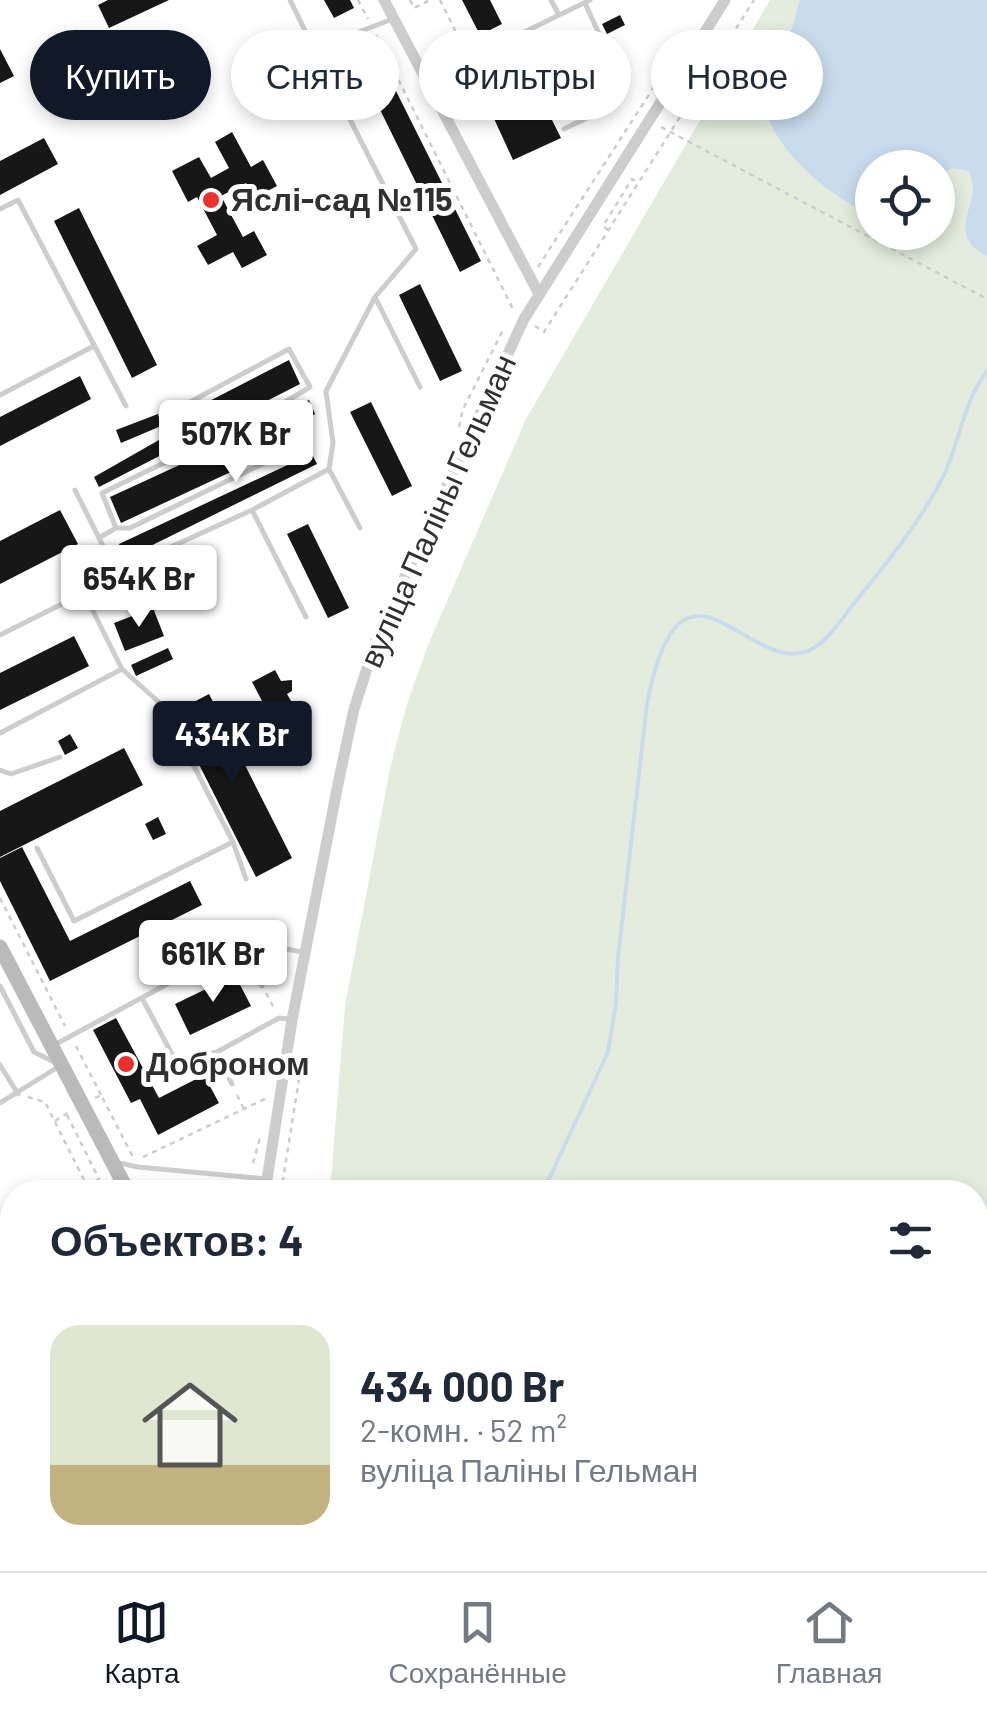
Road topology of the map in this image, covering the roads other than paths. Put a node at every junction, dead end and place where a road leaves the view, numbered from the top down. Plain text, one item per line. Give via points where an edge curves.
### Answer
1 (290, 0) edge
2 (384, 0) edge
3 (551, 0) edge
4 (725, 0) edge
5 (588, 1) edge
6 (558, 15) junction
7 (393, 18) junction
8 (305, 30) edge
9 (364, 30) edge
10 (527, 30) edge
11 (419, 68) edge
12 (350, 120) edge
13 (446, 120) edge
14 (564, 129) dead end
15 (0, 209) edge
16 (540, 294) junction
17 (374, 297) junction
18 (92, 347) junction
19 (310, 387) junction
20 (420, 387) dead end
21 (326, 391) junction
22 (0, 395) edge
23 (126, 406) dead end
24 (174, 410) dead end
25 (266, 413) junction
26 (329, 469) junction
27 (75, 490) dead end
28 (252, 510) junction
29 (116, 528) junction
30 (360, 528) dead end
31 (99, 538) junction
32 (116, 572) junction
33 (84, 593) junction
34 (306, 617) dead end
35 (0, 635) edge
36 (122, 669) junction
37 (0, 733) edge
38 (60, 758) dead end
39 (0, 770) edge
40 (232, 842) junction
41 (37, 848) dead end
42 (246, 879) dead end
43 (264, 932) dead end
44 (0, 947) edge
45 (305, 952) junction
46 (0, 986) edge
47 (262, 986) road end
48 (142, 998) junction
49 (286, 1019) junction
50 (51, 1047) junction
51 (216, 1052) junction
52 (200, 1056) dead end
53 (0, 1065) edge
54 (61, 1066) junction
55 (182, 1073) dead end
56 (232, 1084) road end
57 (18, 1094) junction
58 (0, 1103) edge
59 (116, 1167) junction
60 (266, 1178) joint
61 (122, 1180) edge
62 (130, 1180) edge

1 - 8 lane
2 - 7 street
3 - 6 lane
4 - 16 street, вуліца Паліны Гельман
5 - 6 lane
5 - 14 lane via 620,90 614,104
6 - 10 lane
7 - 9 lane
7 - 11 street
12 - 17 lane via 416,250
13 - 16 street
15 - 18 lane via 18,200
16 - 45 street, вуліца Паліны Гельман via 376,637 354,709
17 - 20 lane
17 - 21 lane
18 - 22 lane
18 - 23 lane
19 - 21 lane
19 - 24 lane via 289,350
19 - 25 lane
21 - 26 lane via 333,442
25 - 29 lane via 102,493
25 - 29 lane via 281,455 130,528
26 - 28 lane
26 - 30 lane
27 - 31 lane
28 - 32 lane
28 - 34 lane
29 - 31 lane
31 - 32 lane
32 - 33 lane
33 - 35 lane
33 - 36 lane
36 - 37 lane
36 - 40 lane via 163,706
38 - 39 lane via 12,774
40 - 41 lane via 74,921
40 - 42 lane
43 - 48 lane
44 - 50 main road
45 - 47 lane via 271,946 248,957
45 - 49 street, вуліца Паліны Гельман
46 - 54 lane via 34,1052
48 - 50 lane
48 - 55 lane
49 - 51 lane
49 - 60 street, вуліца Паліны Гельман
50 - 54 main road
51 - 52 lane
51 - 56 lane
53 - 57 lane
54 - 57 lane
54 - 59 main road
57 - 58 lane
59 - 60 lane
59 - 61 main road
59 - 62 lane

